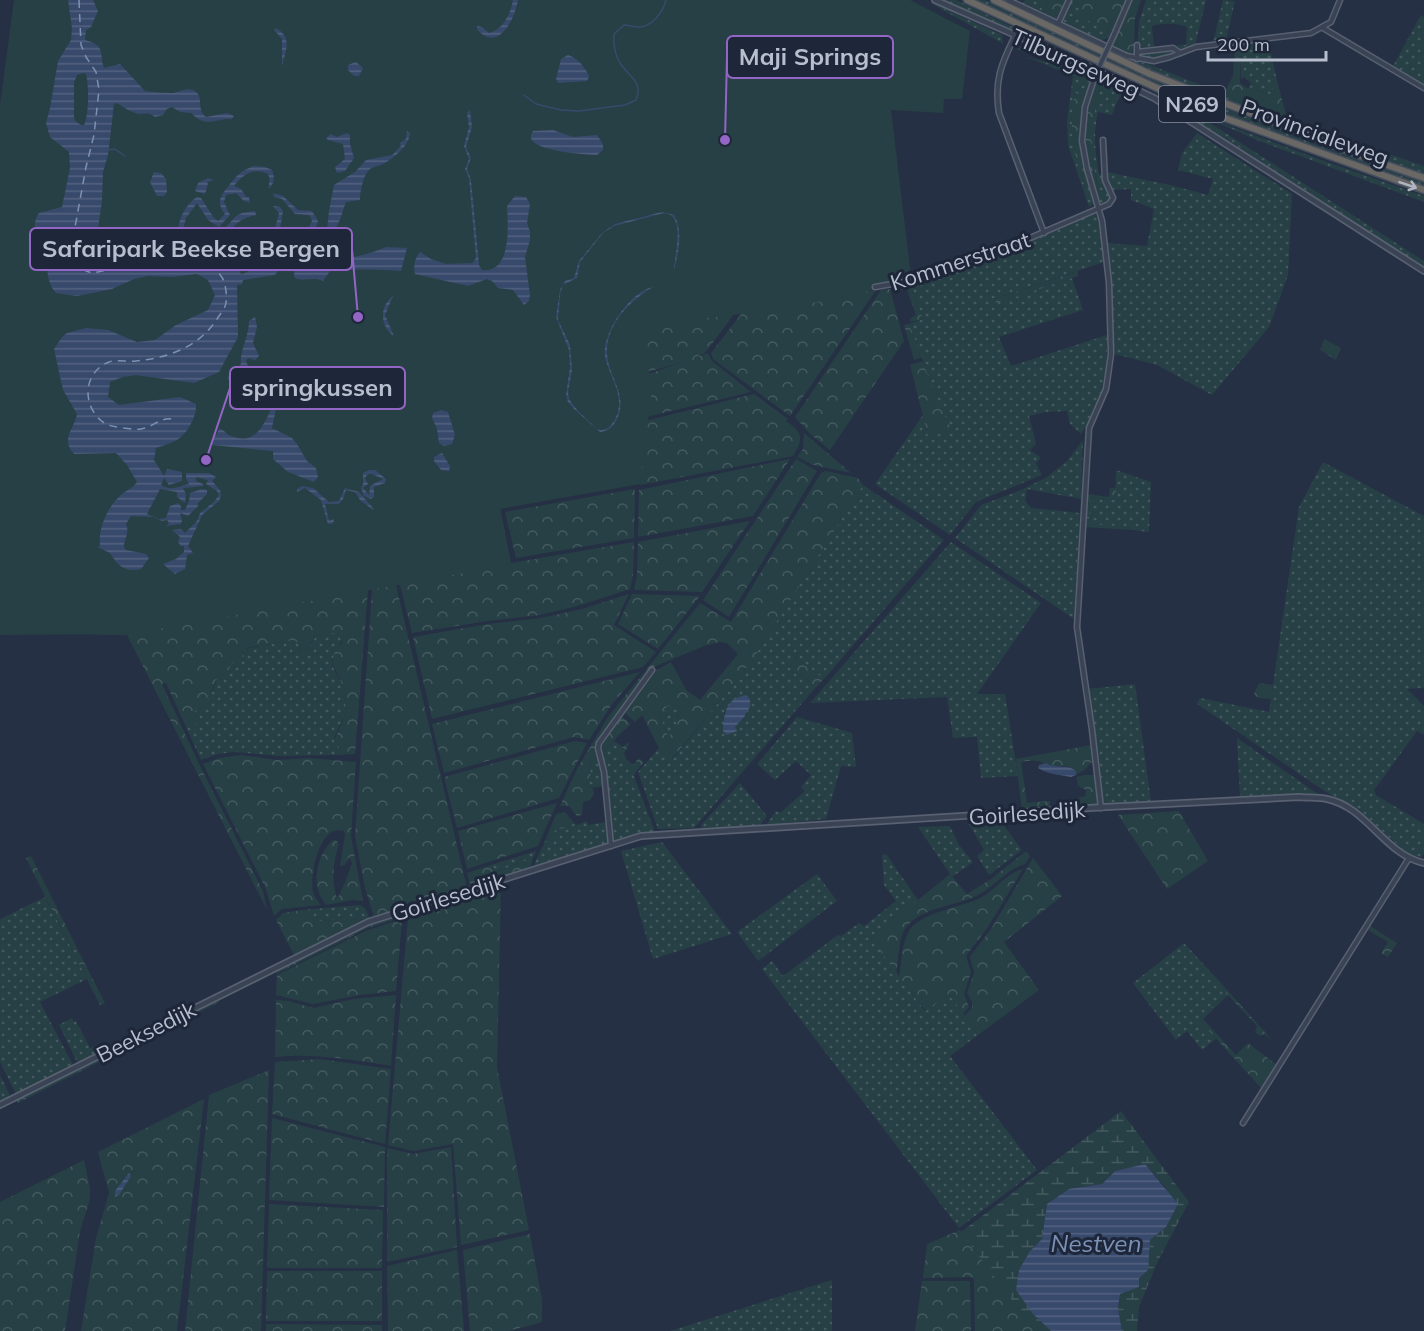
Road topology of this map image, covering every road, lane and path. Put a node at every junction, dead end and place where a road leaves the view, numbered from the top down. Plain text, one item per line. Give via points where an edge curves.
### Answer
1 (935, 0) edge
2 (967, 0) edge
3 (994, 0) edge
4 (1008, 0) edge
5 (1070, 0) edge
6 (1129, 0) edge
7 (1340, 0) edge
8 (1014, 1) edge
9 (1058, 24) junction
10 (1323, 28) junction
11 (1015, 36) junction
12 (1137, 45) dead end
13 (1137, 52) junction
14 (1180, 53) junction
15 (1137, 59) junction
16 (1424, 88) edge
17 (1103, 140) dead end
18 (1424, 178) edge
19 (1424, 190) edge
20 (1099, 208) junction
21 (1044, 233) junction
22 (1424, 271) edge
23 (875, 287) dead end
24 (652, 670) dead end
25 (1101, 808) junction
26 (611, 846) junction
27 (1409, 858) junction
28 (1423, 861) edge
29 (291, 960) joint
30 (0, 1105) edge
31 (1243, 1123) dead end

1 - 11 street, Tilburgseweg
2 -> 19 highway, Provincialeweg / N269 via 1211,113
3 - 18 highway, Provincialeweg / N269 via 1150,74
4 - 8 street
5 - 9 street
6 - 20 street, bridge via 1085,107 1082,141
7 - 10 street via 1331,22
8 - 9 street
9 - 15 street
10 - 14 street via 1303,34 1196,46
10 - 16 street
11 - 21 street, Kommerstraat via 998,74 996,95 999,113
11 - 22 street, Tilburgseweg via 1154,98
12 - 13 street
13 - 14 street via 1173,48
13 - 15 street
14 - 15 street via 1163,60
17 - 20 street via 1104,180 1113,198
20 - 21 street, Kommerstraat
20 - 25 street via 1109,284 1110,354 1106,389 1089,428 1077,627
21 - 23 street, Kommerstraat via 925,276
24 - 26 street via 599,743
25 - 26 street, Goirlesedijk via 658,834
25 - 27 street, Goirlesedijk via 1299,797 1327,799 1349,808
26 - 29 street, Goirlesedijk via 368,922
27 - 28 street, Goirlesedijk
27 - 31 street
29 - 30 street, Beeksedijk

